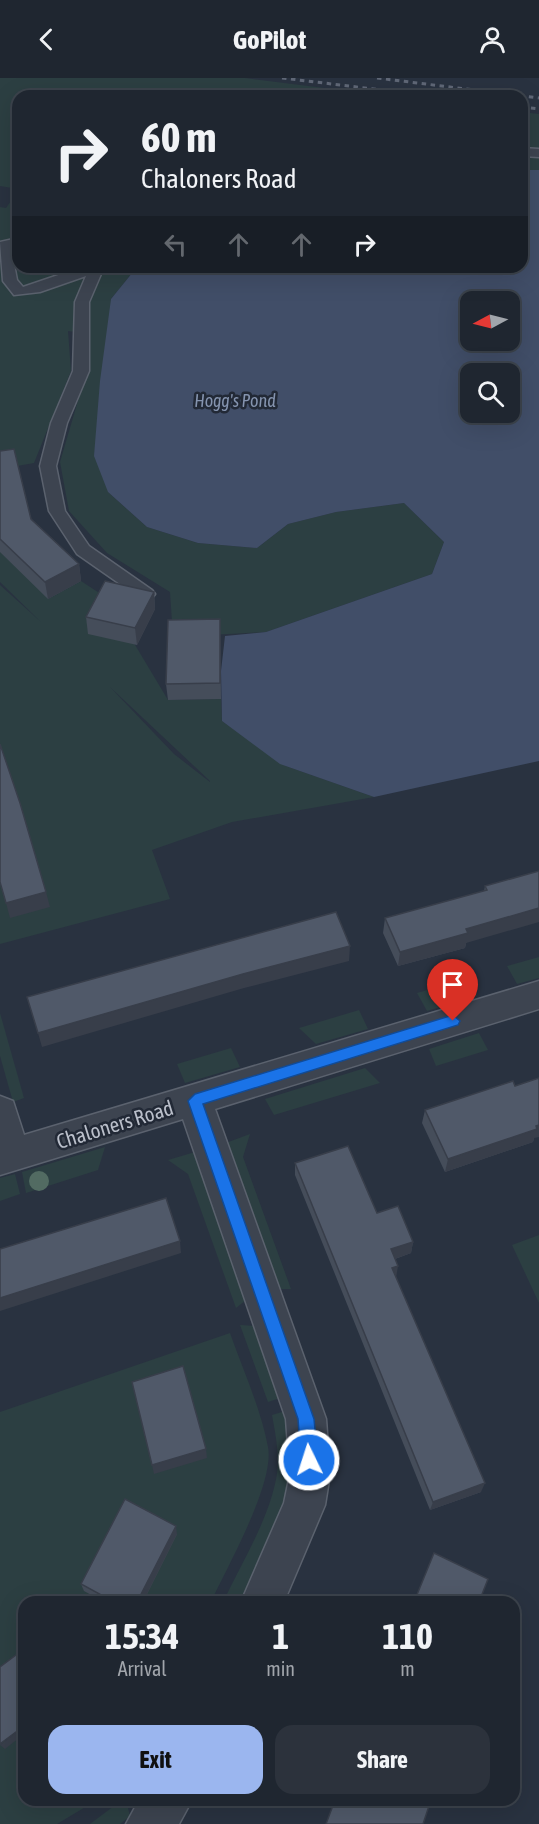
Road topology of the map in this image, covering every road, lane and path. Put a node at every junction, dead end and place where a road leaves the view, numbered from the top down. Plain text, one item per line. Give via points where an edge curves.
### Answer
1 (12, 244) edge
2 (80, 273) edge
3 (94, 273) edge
4 (146, 594) edge
5 (539, 995) edge
6 (195, 1101) junction
7 (0, 1112) edge
8 (6, 1157) edge
9 (265, 1596) edge
10 (164, 1806) edge
11 (149, 1824) edge

1 - 2 lane via 3,246 10,280 19,292
3 - 4 lane via 82,302 81,371 59,423 48,466 57,511 83,550
5 - 6 street, Chaloners Road
6 - 8 street, Chaloners Road
6 - 9 street via 306,1419 310,1474 304,1505
7 - 8 street
10 - 11 street

